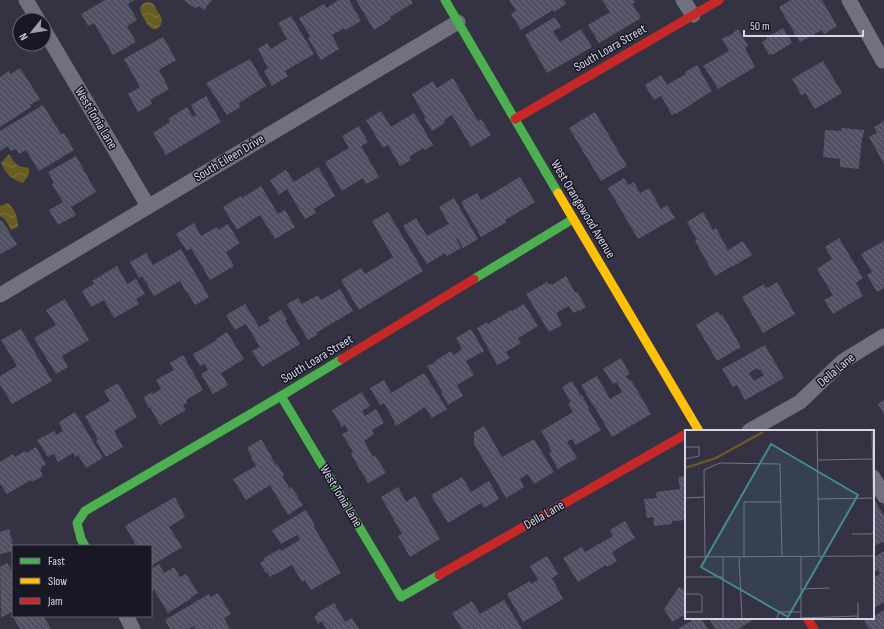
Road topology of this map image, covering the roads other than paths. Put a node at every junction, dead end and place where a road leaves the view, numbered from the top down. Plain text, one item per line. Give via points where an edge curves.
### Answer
1 (26, 0) edge
2 (445, 0) edge
3 (683, 0) edge
4 (719, 0) edge
5 (849, 0) edge
6 (33, 12) edge
7 (692, 15) junction
8 (458, 22) junction
9 (52, 44) edge
10 (884, 61) edge
11 (514, 119) junction
12 (148, 206) junction
13 (573, 219) junction
14 (0, 295) edge
15 (884, 336) edge
16 (281, 396) junction
17 (692, 430) edge
18 (751, 430) edge
19 (685, 436) edge
20 (884, 468) edge
21 (874, 475) edge
22 (874, 478) edge
23 (884, 496) edge
24 (84, 545) edge
25 (401, 597) joint
26 (127, 617) edge
27 (808, 619) edge
28 (133, 629) edge
29 (814, 629) edge

1 - 6 street
2 - 8 street, West Orangewood Avenue
3 - 7 street
4 - 7 street, South Loara Street
5 - 10 street
7 - 11 street, South Loara Street
8 - 11 street, West Orangewood Avenue
8 - 12 street, South Eileen Drive
9 - 12 street, West Tonia Lane
11 - 13 street, West Orangewood Avenue
12 - 14 street, South Eileen Drive
13 - 16 street, South Loara Street
13 - 17 street, West Orangewood Avenue
15 - 18 street, Della Lane via 843,360 800,402
16 - 24 street, South Loara Street via 85,511 77,524
16 - 25 street, West Tonia Lane
19 - 25 street, Della Lane
20 - 21 street
22 - 23 street
26 - 28 street
27 - 29 street

